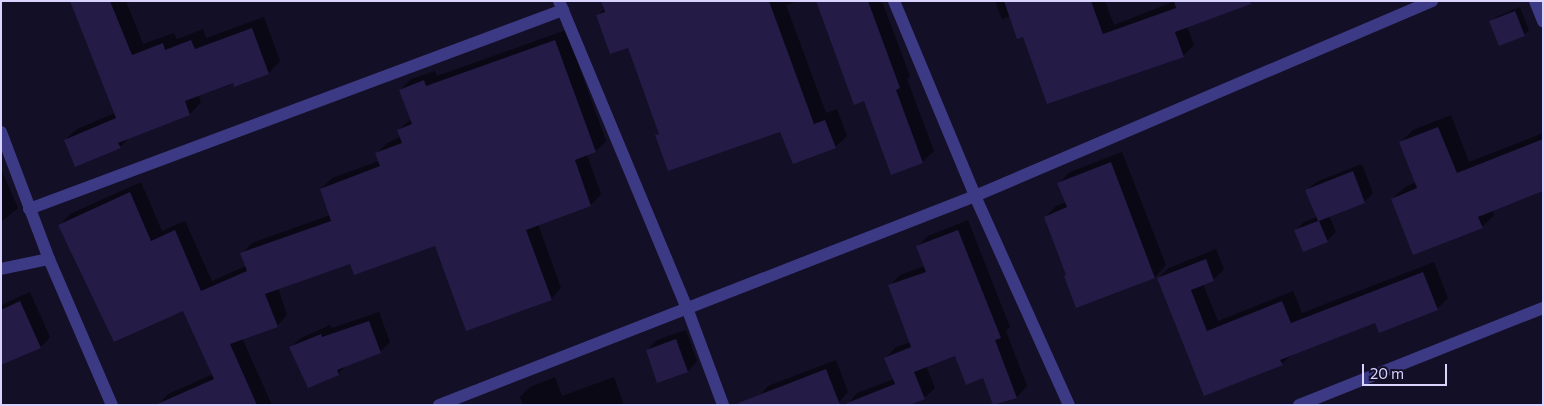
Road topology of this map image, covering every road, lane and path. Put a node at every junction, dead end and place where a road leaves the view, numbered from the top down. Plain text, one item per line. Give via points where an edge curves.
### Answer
1 (894, 1) edge
2 (1432, 1) edge
3 (1535, 1) edge
4 (561, 5) edge
5 (1543, 22) edge
6 (1, 132) edge
7 (975, 196) junction
8 (29, 209) junction
9 (49, 259) junction
10 (1, 269) edge
11 (687, 308) junction
12 (1543, 308) edge
13 (112, 405) edge
14 (439, 405) edge
15 (723, 405) edge
16 (1069, 405) edge
17 (1299, 405) edge

1 - 7 street
2 - 7 street
3 - 5 street
4 - 8 street
4 - 11 street
6 - 8 street
7 - 11 street
7 - 16 street
8 - 9 street
9 - 10 street
9 - 13 street
11 - 14 street
11 - 15 street
12 - 17 street

